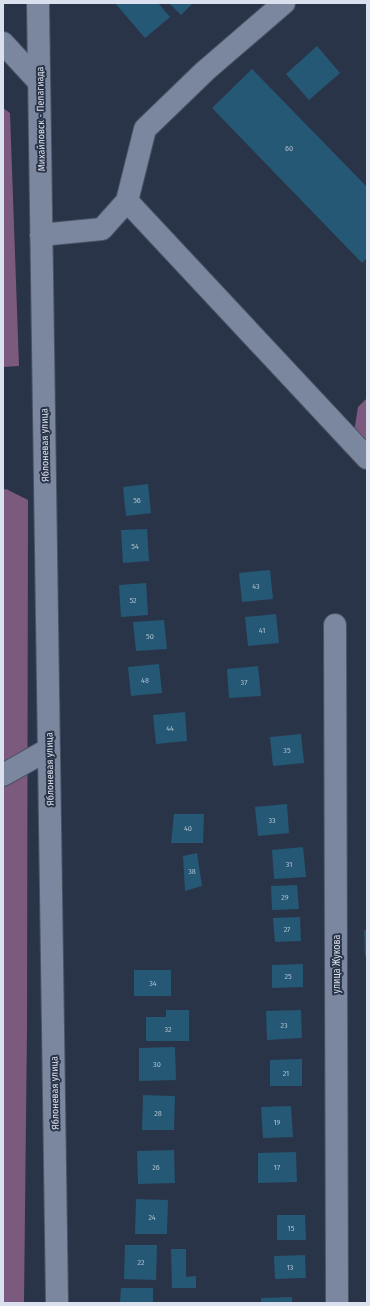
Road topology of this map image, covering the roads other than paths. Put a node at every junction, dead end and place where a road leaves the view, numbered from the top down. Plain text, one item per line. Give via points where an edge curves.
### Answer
1 (38, 3) edge
2 (284, 3) edge
3 (3, 43) edge
4 (39, 82) junction
5 (127, 201) junction
6 (41, 235) junction
7 (367, 458) edge
8 (335, 625) dead end
9 (49, 749) junction
10 (3, 775) edge
11 (57, 1303) edge
12 (337, 1303) edge

1 - 4 street, Михайловск - Пелагиада
2 - 5 street via 205,70 145,129
3 - 4 street
4 - 6 street, Михайловск - Пелагиада
5 - 6 street via 102,229
5 - 7 street
6 - 9 street, Яблоневая улица
8 - 12 street, улица Жукова
9 - 10 street
9 - 11 street, Яблоневая улица

